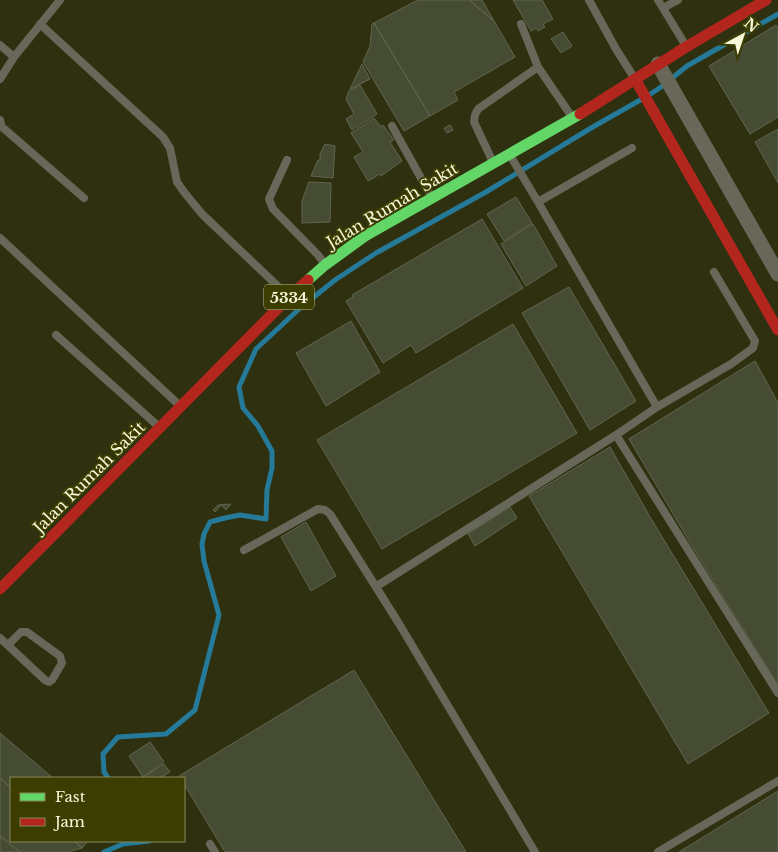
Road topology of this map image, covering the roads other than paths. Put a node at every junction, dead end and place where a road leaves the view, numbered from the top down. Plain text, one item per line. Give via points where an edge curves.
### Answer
1 (60, 0) edge
2 (589, 0) edge
3 (658, 0) edge
4 (678, 0) edge
5 (766, 0) edge
6 (663, 8) junction
7 (40, 24) junction
8 (521, 24) dead end
9 (0, 45) edge
10 (686, 47) junction
11 (14, 57) junction
12 (658, 64) junction
13 (538, 67) junction
14 (0, 79) edge
15 (635, 79) junction
16 (573, 118) junction
17 (0, 120) edge
18 (392, 126) dead end
19 (632, 148) dead end
20 (287, 160) dead end
21 (512, 160) junction
22 (494, 164) junction
23 (84, 198) dead end
24 (432, 198) junction
25 (538, 202) junction
26 (0, 238) edge
27 (325, 265) junction
28 (714, 272) dead end
29 (778, 274) edge
30 (290, 297) junction
31 (778, 330) edge
32 (56, 335) dead end
33 (181, 407) junction
34 (657, 407) junction
35 (161, 428) junction
36 (616, 435) junction
37 (244, 550) dead end
38 (376, 586) junction
39 (0, 589) edge
40 (0, 638) edge
41 (8, 645) junction
42 (778, 694) edge
43 (778, 781) edge
44 (210, 844) dead end
45 (214, 852) edge
46 (535, 852) edge
47 (658, 852) edge

1 - 7 lane
2 - 15 lane
3 - 6 lane
4 - 6 lane
5 - 10 main road, Jalan Rumah Sakit / 5334
6 - 10 lane
7 - 11 lane
7 - 30 lane via 163,137 170,148 177,182 190,200
8 - 13 lane
9 - 11 lane
10 - 12 main road, Jalan Rumah Sakit / 5334
11 - 14 lane
12 - 15 main road, Jalan Rumah Sakit / 5334
12 - 29 street
13 - 16 lane
13 - 22 lane via 478,109 475,115 474,122
15 - 16 main road, Jalan Rumah Sakit / 5334
15 - 31 main road
16 - 21 main road, Jalan Rumah Sakit / 5334
17 - 23 lane via 2,127
18 - 24 lane
19 - 25 lane
20 - 27 lane via 269,199 273,209
21 - 22 main road, Jalan Rumah Sakit / 5334
21 - 25 lane
22 - 24 main road, Jalan Rumah Sakit / 5334
24 - 27 main road, Jalan Rumah Sakit / 5334 via 365,236
25 - 34 lane
26 - 33 lane
27 - 30 main road, Jalan Rumah Sakit / 5334
28 - 34 lane via 755,341 753,348
30 - 33 main road, Jalan Rumah Sakit / 5334
32 - 35 lane
33 - 35 main road, Jalan Rumah Sakit / 5334
34 - 36 lane
35 - 39 main road, Jalan Rumah Sakit / 5334
36 - 38 lane
36 - 42 lane
37 - 38 lane via 318,509 325,510
38 - 46 lane
40 - 41 lane
41 - 41 lane via 21,632 27,632 60,656 62,663 48,682
43 - 47 lane
44 - 45 lane

